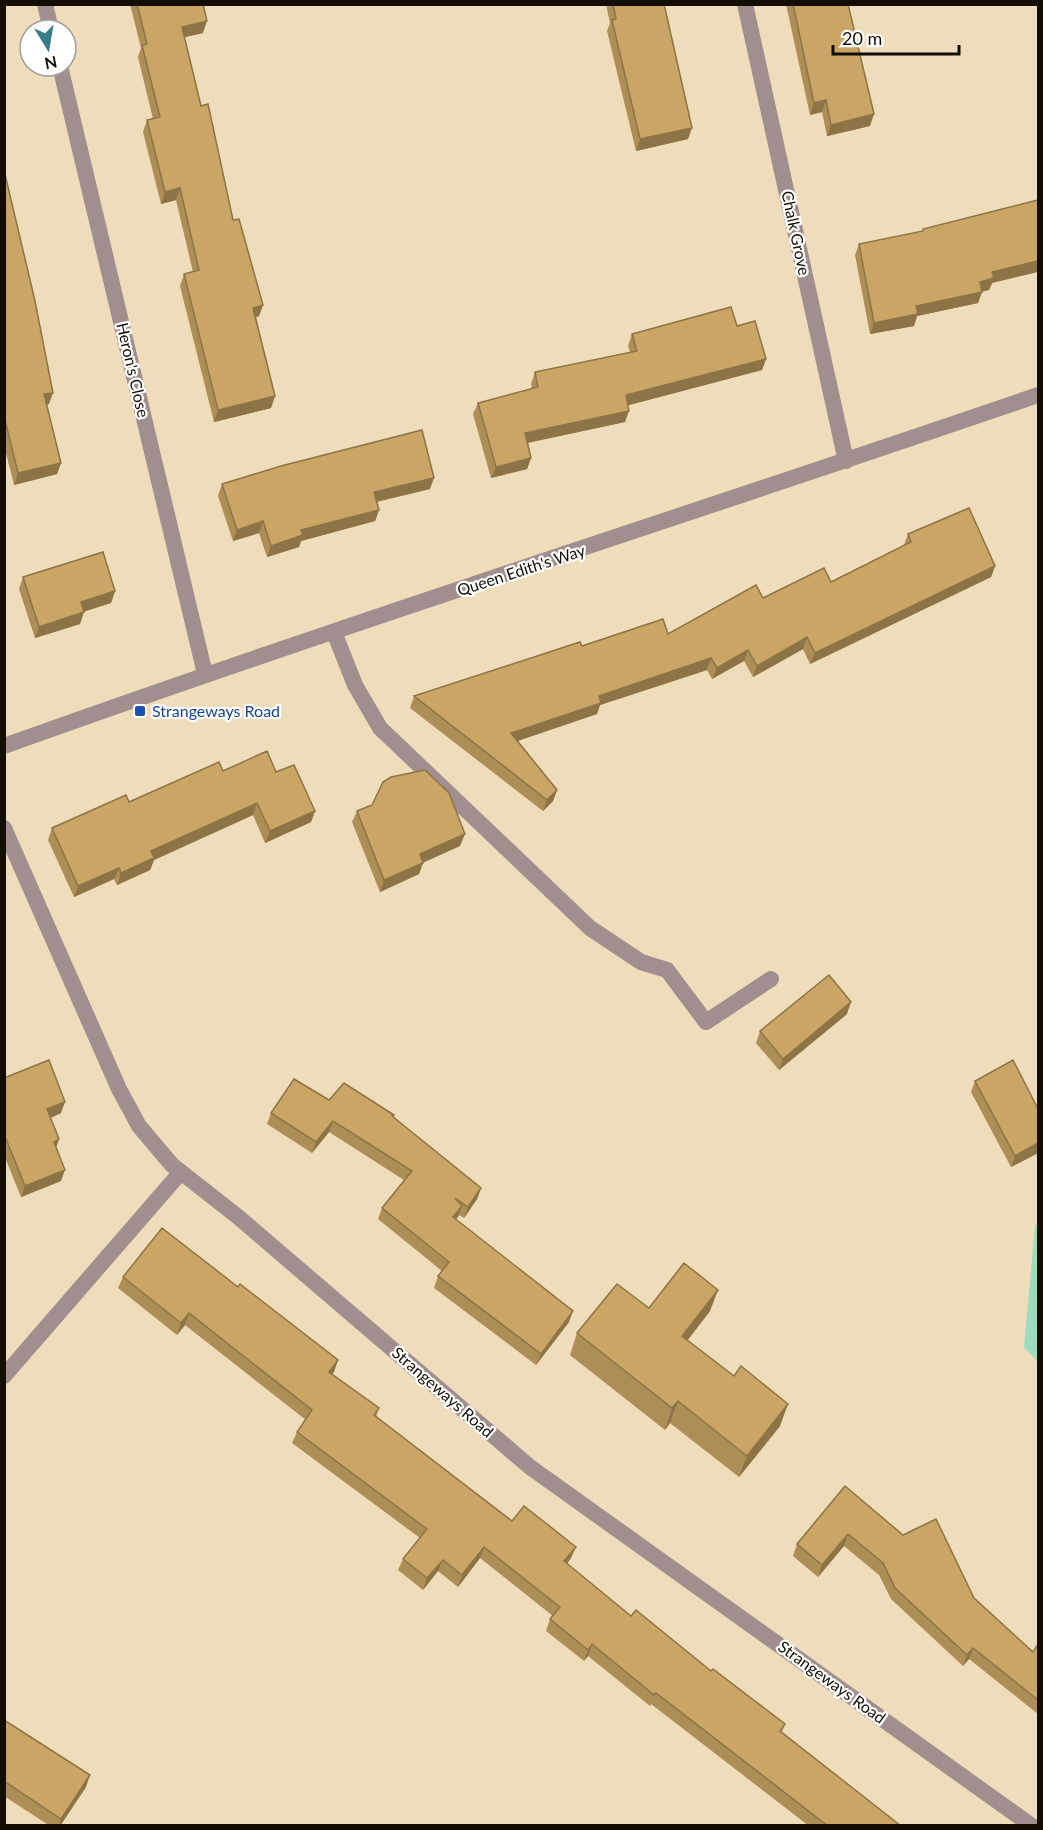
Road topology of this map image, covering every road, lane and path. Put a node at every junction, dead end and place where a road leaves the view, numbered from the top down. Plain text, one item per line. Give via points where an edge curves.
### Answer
1 (745, 4) edge
2 (63, 78) edge
3 (1038, 395) edge
4 (846, 461) junction
5 (334, 632) junction
6 (205, 674) junction
7 (4, 746) edge
8 (4, 828) edge
9 (771, 979) dead end
10 (181, 1172) junction
11 (4, 1376) edge
12 (1032, 1826) edge

1 - 4 street, Chalk Grove
2 - 6 street, Heron's Close
3 - 4 street, Queen Edith's Way
4 - 5 street, Queen Edith's Way
5 - 6 street, Queen Edith's Way
5 - 9 street via 355,686 380,728 590,928 641,962 667,970 706,1022
6 - 7 street, Queen Edith's Way
8 - 10 street, Strangeways Road via 119,1089 139,1126
10 - 11 street
10 - 12 street, Strangeways Road via 530,1467

